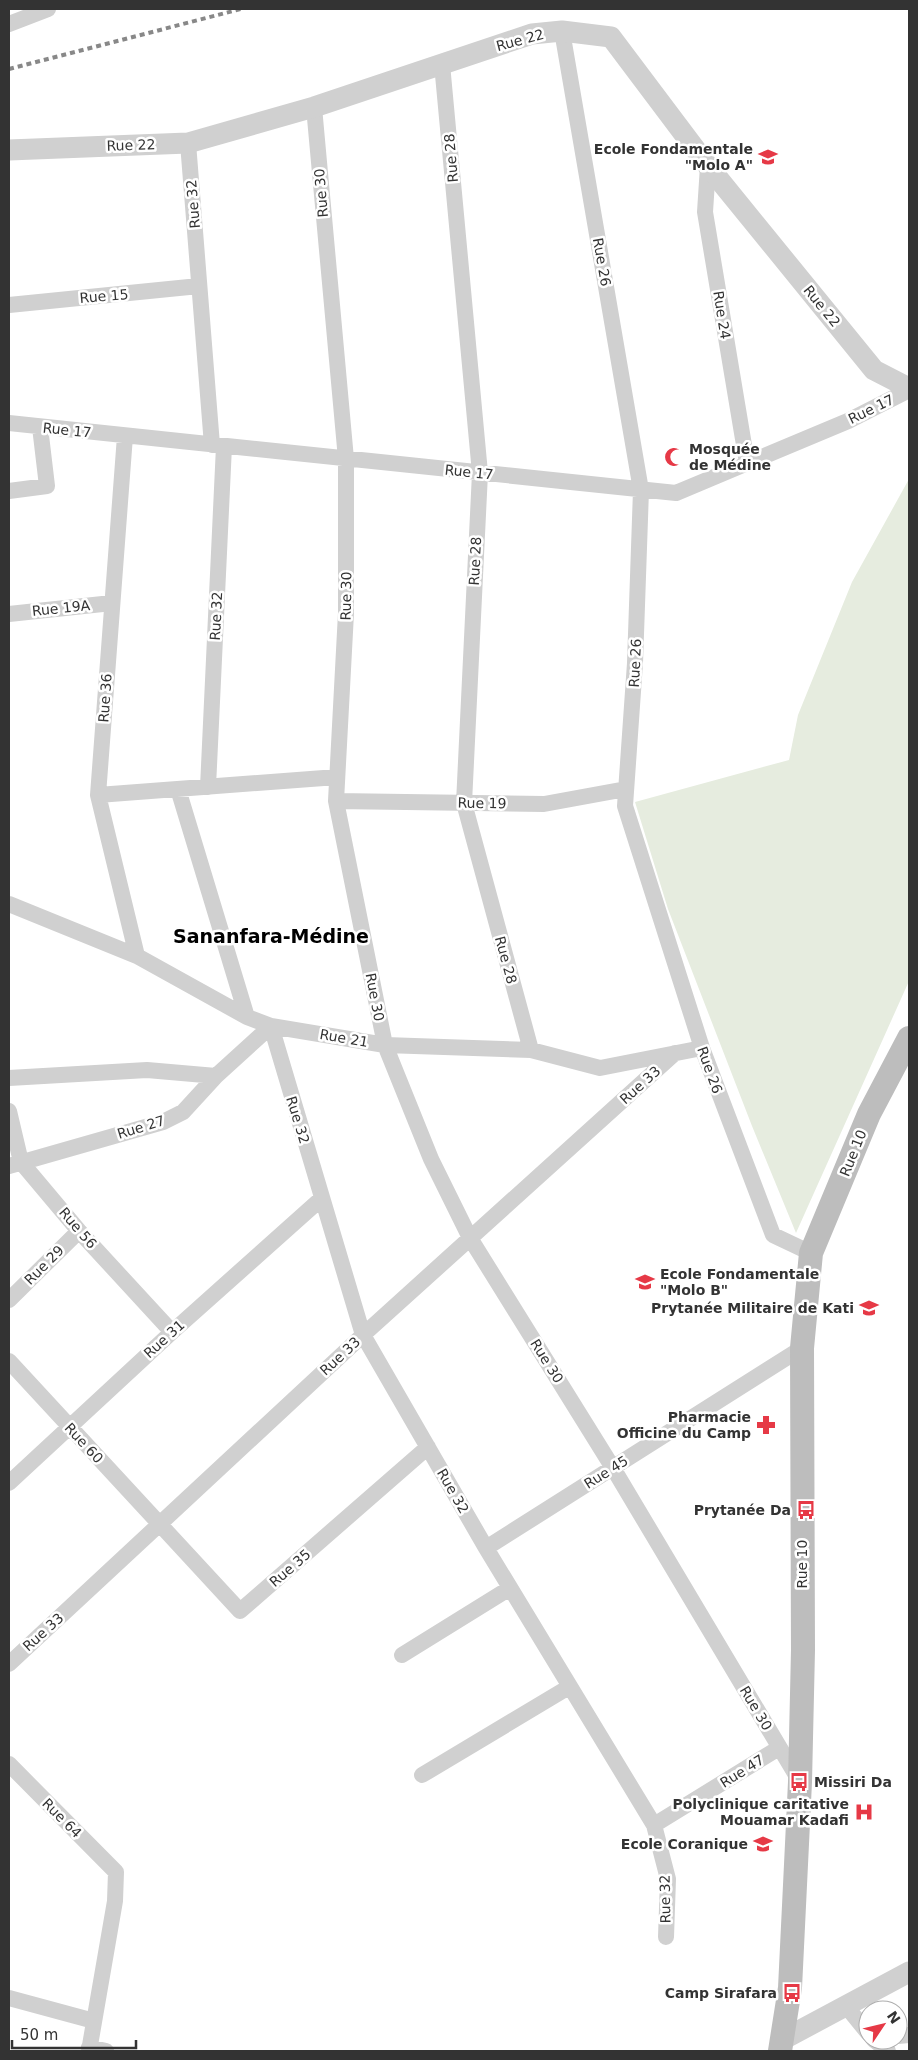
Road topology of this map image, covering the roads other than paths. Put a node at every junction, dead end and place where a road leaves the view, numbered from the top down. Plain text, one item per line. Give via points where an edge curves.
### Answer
1 (48, 9) edge
2 (9, 24) edge
3 (562, 31) junction
4 (442, 64) junction
5 (314, 107) junction
6 (188, 143) junction
7 (9, 150) edge
8 (708, 166) junction
9 (200, 286) junction
10 (9, 305) edge
11 (909, 389) edge
12 (9, 423) edge
13 (40, 427) junction
14 (125, 436) junction
15 (218, 445) junction
16 (346, 459) junction
17 (747, 463) junction
18 (480, 473) junction
19 (641, 490) junction
20 (9, 491) edge
21 (112, 603) junction
22 (9, 614) edge
23 (337, 777) junction
24 (208, 786) junction
25 (178, 789) junction
26 (626, 789) junction
27 (98, 794) junction
28 (336, 801) junction
29 (464, 803) junction
30 (9, 904) edge
31 (136, 956) junction
32 (247, 1016) junction
33 (271, 1026) junction
34 (909, 1038) edge
35 (385, 1045) junction
36 (702, 1048) junction
37 (531, 1050) junction
38 (675, 1053) junction
39 (216, 1076) junction
40 (9, 1078) edge
41 (9, 1111) edge
42 (15, 1164) edge
43 (322, 1198) junction
44 (79, 1231) junction
45 (470, 1238) junction
46 (811, 1253) junction
47 (9, 1300) edge
48 (172, 1332) junction
49 (362, 1335) junction
50 (802, 1348) junction
51 (9, 1361) edge
52 (69, 1426) junction
53 (428, 1447) junction
54 (613, 1468) junction
55 (9, 1483) edge
56 (161, 1525) junction
57 (486, 1548) junction
58 (510, 1588) junction
59 (402, 1655) dead end
60 (9, 1664) edge
61 (569, 1687) junction
62 (780, 1748) junction
63 (9, 1764) edge
64 (422, 1775) dead end
65 (800, 1782) junction
66 (654, 1825) junction
67 (666, 1937) dead end
68 (909, 1972) edge
69 (9, 1998) edge
70 (846, 2006) junction
71 (94, 2021) junction
72 (858, 2021) edge
73 (781, 2046) edge
74 (89, 2049) edge
75 (106, 2051) edge

1 - 2 street
3 - 4 street, Rue 22 via 532,34
3 - 8 street, Rue 22 via 611,37
3 - 19 street, Rue 26
4 - 5 street, Rue 22
4 - 18 street, Rue 28
5 - 6 street, Rue 22
5 - 16 street, Rue 30
6 - 7 street, Rue 22
6 - 9 street, Rue 32
8 - 11 street, Rue 22 via 874,370
8 - 17 street, Rue 24 via 705,212
9 - 10 street, Rue 15
9 - 15 street, Rue 32
11 - 17 street, Rue 17 via 848,421
12 - 13 street, Rue 17
13 - 14 street, Rue 17
13 - 20 street via 47,486
14 - 15 street, Rue 17
14 - 21 street, Rue 36
15 - 16 street, Rue 17
15 - 24 street, Rue 32
16 - 18 street, Rue 17
16 - 23 street, Rue 30 via 346,613
17 - 19 street, Rue 17 via 676,493
18 - 19 street, Rue 17
18 - 29 street, Rue 28
19 - 26 street, Rue 26 via 635,663
21 - 22 street, Rue 19A
21 - 27 street, Rue 36
23 - 24 street
23 - 28 street, Rue 30
24 - 25 street
25 - 27 street
25 - 32 street
26 - 29 street, Rue 19 via 544,804
26 - 36 street, Rue 26 via 625,806
27 - 31 street, Rue 36
28 - 29 street, Rue 19
28 - 35 street, Rue 30
29 - 37 street, Rue 28
30 - 31 street, Rue 21
31 - 32 street, Rue 21
32 - 33 street, Rue 21
33 - 35 street, Rue 21
33 - 39 street, Rue 27
33 - 43 street, Rue 32
34 - 46 main road, Rue 10 via 869,1114
35 - 37 street, Rue 21
35 - 45 street, Rue 30 via 430,1158
36 - 38 street, Rue 21
36 - 46 street, Rue 26 via 773,1235
37 - 38 street, Rue 21 via 600,1068
38 - 45 street, Rue 33
39 - 40 street via 147,1070
39 - 42 street, Rue 27 via 183,1112 163,1122
41 - 42 street, Rue 56
42 - 44 street, Rue 56
43 - 48 street, Rue 31
43 - 49 street, Rue 32
44 - 47 street, Rue 29
44 - 48 street, Rue 56
45 - 49 street, Rue 33
45 - 54 street, Rue 30
46 - 50 main road, Rue 10
48 - 52 street, Rue 31
49 - 53 street, Rue 32
49 - 56 street, Rue 33
50 - 54 street, Rue 45
50 - 65 main road, Rue 10
51 - 52 street, Rue 60
52 - 55 street, Rue 31
52 - 56 street, Rue 60
53 - 56 street, Rue 35 via 240,1612
53 - 57 street, Rue 32
54 - 57 street, Rue 45
54 - 62 street, Rue 30
56 - 60 street, Rue 33
57 - 58 street, Rue 32
58 - 59 street
58 - 61 street, Rue 32
61 - 64 street
61 - 66 street, Rue 32
62 - 65 street, Rue 30
62 - 66 street, Rue 47
63 - 71 street, Rue 64 via 116,1872 115,1901
65 - 73 main road, Rue 10 via 790,1988
66 - 67 street, Rue 32 via 668,1879
68 - 70 street
69 - 71 street
70 - 72 street
70 - 73 street
71 - 74 street
74 - 75 street

